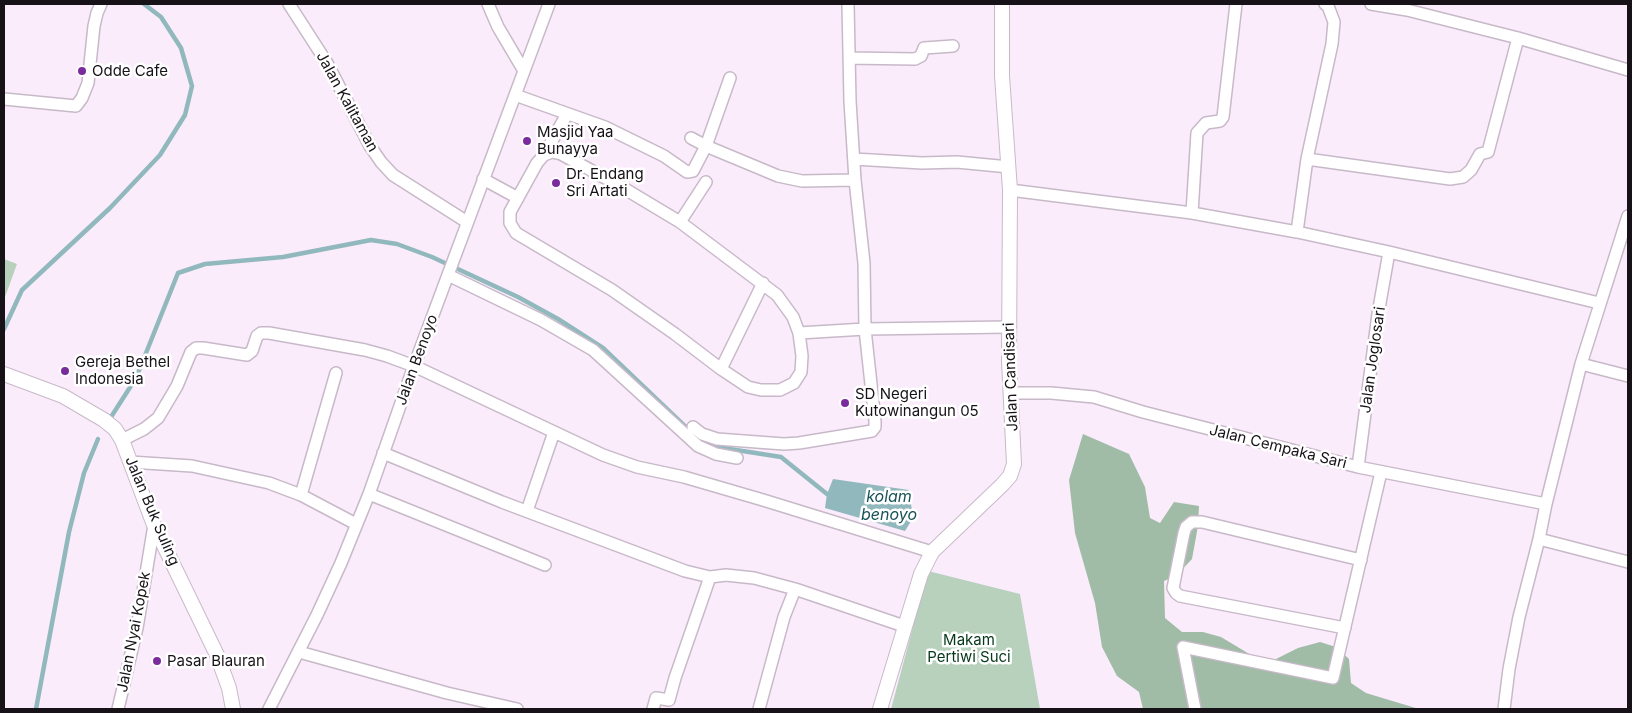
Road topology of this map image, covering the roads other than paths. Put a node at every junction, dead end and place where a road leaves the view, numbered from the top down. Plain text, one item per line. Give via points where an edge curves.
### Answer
1 (101, 4) edge
2 (289, 4) edge
3 (488, 4) edge
4 (549, 4) edge
5 (848, 4) edge
6 (1002, 4) edge
7 (1236, 4) edge
8 (1325, 4) edge
9 (1371, 4) edge
10 (1408, 7) edge
11 (1518, 38) junction
12 (953, 46) dead end
13 (849, 58) junction
14 (1628, 70) edge
15 (524, 71) junction
16 (730, 78) dead end
17 (515, 94) junction
18 (4, 99) edge
19 (567, 114) junction
20 (690, 138) dead end
21 (706, 146) junction
22 (544, 155) junction
23 (854, 159) junction
24 (1307, 159) junction
25 (1008, 167) junction
26 (483, 180) junction
27 (855, 180) junction
28 (706, 182) dead end
29 (1010, 190) junction
30 (518, 198) junction
31 (1192, 213) junction
32 (1628, 216) edge
33 (467, 222) junction
34 (680, 222) junction
35 (1297, 232) junction
36 (1389, 252) junction
37 (451, 269) junction
38 (763, 283) junction
39 (1600, 303) junction
40 (1009, 327) junction
41 (865, 329) junction
42 (799, 333) junction
43 (1581, 364) junction
44 (414, 366) junction
45 (721, 370) junction
46 (336, 373) dead end
47 (4, 374) edge
48 (1628, 376) edge
49 (1011, 393) junction
50 (693, 427) dead end
51 (554, 432) junction
52 (122, 440) junction
53 (714, 446) junction
54 (383, 453) junction
55 (737, 458) dead end
56 (130, 462) junction
57 (1358, 468) junction
58 (1381, 472) junction
59 (369, 494) junction
60 (301, 495) junction
61 (1546, 504) junction
62 (527, 512) junction
63 (154, 524) junction
64 (356, 524) junction
65 (1539, 539) junction
66 (932, 552) junction
67 (1361, 560) junction
68 (1628, 562) edge
69 (545, 565) dead end
70 (710, 577) junction
71 (794, 589) junction
72 (904, 626) junction
73 (1345, 628) junction
74 (299, 652) junction
75 (118, 709) edge
76 (234, 709) edge
77 (269, 709) edge
78 (517, 709) edge
79 (653, 709) edge
80 (759, 709) edge
81 (880, 709) edge
82 (1195, 709) edge
83 (1504, 709) edge

1 - 18 street via 94,26 88,83 76,106
2 - 33 street, Jalan Kalitaman via 327,63 381,162 393,175
3 - 15 street
4 - 15 street, Jalan Benoyo
5 - 13 street
6 - 25 street, Jalan Candisari via 1002,76
7 - 31 street via 1223,117 1220,121 1206,123 1197,132
8 - 24 street via 1334,22 1332,44
9 - 10 street
10 - 11 street
11 - 14 street
11 - 24 street via 1488,152 1480,154 1463,177
12 - 13 street via 924,48 921,56 915,59
13 - 23 street
15 - 17 street, Jalan Benoyo
16 - 21 street
17 - 19 street
17 - 26 street, Jalan Benoyo
19 - 21 street via 605,127 664,156 687,172 693,171
19 - 22 street
20 - 21 street
21 - 27 street via 778,176 802,181
22 - 30 street
22 - 34 street via 552,152 561,154
23 - 25 street
23 - 27 street
24 - 35 street
25 - 29 street, Jalan Candisari
26 - 30 street
26 - 33 street, Jalan Benoyo
27 - 41 street via 864,264
28 - 34 street
29 - 31 street
29 - 40 street, Jalan Candisari
30 - 45 street via 509,218 516,233 612,290
31 - 35 street
32 - 39 street
33 - 37 street, Jalan Benoyo
34 - 38 street
35 - 36 street
36 - 39 street
36 - 57 street, Jalan Joglosari
37 - 44 street, Jalan Benoyo
37 - 53 street via 593,350 698,446
38 - 42 street via 777,295 793,317
38 - 45 street
39 - 43 street
40 - 41 street
40 - 49 street, Jalan Candisari
41 - 42 street
41 - 53 street via 874,430 791,444
42 - 45 street via 801,372 794,383 780,390 748,387
43 - 48 street
43 - 61 street
44 - 51 street
44 - 52 street via 365,350 269,333 257,336 252,351 247,355 196,348 158,418 144,430
44 - 54 street, Jalan Benoyo
46 - 60 street
47 - 52 street, Jalan Buk Suling via 64,396 104,420
49 - 57 street, Jalan Cempaka Sari via 1094,397
49 - 66 street, Jalan Candisari via 1014,464 1010,476
50 - 53 street
51 - 62 street
51 - 66 street via 637,467 684,477
52 - 56 street, Jalan Buk Suling
53 - 55 street
54 - 59 street, Jalan Benoyo
54 - 62 street
56 - 60 street via 215,470 269,483
56 - 63 street, Jalan Buk Suling
57 - 58 street, Jalan Cempaka Sari
58 - 61 street, Jalan Cempaka Sari
58 - 67 street
59 - 64 street, Jalan Benoyo
59 - 69 street
60 - 64 street
61 - 65 street
62 - 70 street via 685,571
63 - 75 street, Jalan Nyai Kopek via 137,628
63 - 76 street, Jalan Buk Suling via 217,655
64 - 74 street, Jalan Benoyo
65 - 68 street
65 - 83 street via 1519,616
66 - 72 street, Jalan Candisari via 920,574
67 - 73 street
67 - 73 street via 1202,522 1192,522 1184,533 1173,588 1180,596
70 - 71 street via 754,578
70 - 79 street via 669,700 656,698
71 - 72 street
71 - 80 street
72 - 81 street, Jalan Candisari
73 - 82 street via 1333,678 1183,648
74 - 77 street, Jalan Benoyo
74 - 78 street

